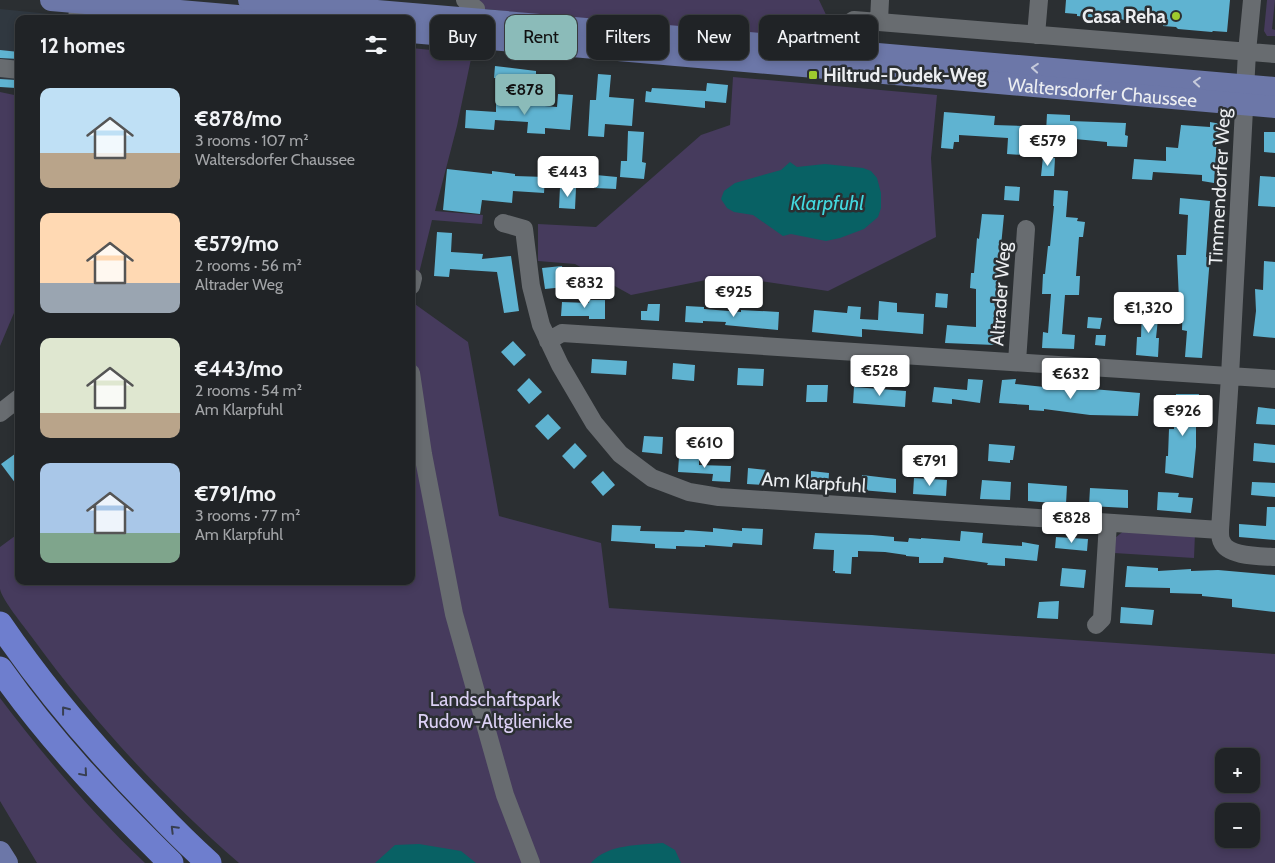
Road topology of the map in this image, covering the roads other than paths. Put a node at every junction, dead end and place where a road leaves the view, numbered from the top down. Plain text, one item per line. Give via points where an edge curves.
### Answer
1 (51, 0) edge
2 (249, 0) edge
3 (880, 0) edge
4 (1039, 0) edge
5 (1252, 0) edge
6 (78, 7) edge
7 (341, 9) edge
8 (209, 15) edge
9 (382, 15) edge
10 (415, 20) edge
11 (879, 21) junction
12 (430, 22) edge
13 (430, 30) edge
14 (495, 30) edge
15 (415, 32) edge
16 (1036, 35) junction
17 (1247, 52) junction
18 (1275, 54) edge
19 (841, 61) junction
20 (0, 68) edge
21 (15, 70) edge
22 (1275, 88) edge
23 (1245, 95) junction
24 (1275, 107) edge
25 (503, 223) dead end
26 (1026, 229) dead end
27 (548, 341) junction
28 (1016, 362) junction
29 (1230, 376) junction
30 (1275, 379) edge
31 (415, 400) edge
32 (15, 401) edge
33 (0, 413) edge
34 (1108, 523) junction
35 (1220, 530) junction
36 (1275, 557) edge
37 (0, 624) edge
38 (1096, 625) dead end
39 (4, 675) edge
40 (0, 852) edge
41 (7, 863) edge
42 (171, 863) edge
43 (209, 863) edge
44 (531, 863) edge

1 - 6 main road
2 - 7 main road, Waltersdorfer Chaussee
3 - 11 street
4 - 16 street
5 - 17 street, Timmendorfer Weg
6 - 8 main road
7 - 9 main road, Waltersdorfer Chaussee
10 - 12 main road, Waltersdorfer Chaussee
11 - 16 street
11 - 19 street via 842,22
13 - 15 main road, Waltersdorfer Chaussee
14 - 19 main road, Waltersdorfer Chaussee
16 - 17 street
17 - 18 street
17 - 23 street, Timmendorfer Weg
19 - 23 main road, Waltersdorfer Chaussee
20 - 21 street
22 - 23 main road, Waltersdorfer Chaussee
23 - 24 main road, Waltersdorfer Chaussee
23 - 29 street, Timmendorfer Weg
25 - 27 street, Am Klarpfuhl via 524,229 531,286
26 - 28 street, Altrader Weg
27 - 28 street via 562,333
27 - 34 street, Am Klarpfuhl via 594,423 620,454 652,478 689,492 719,497
28 - 29 street
29 - 30 street
29 - 35 street, Timmendorfer Weg
31 - 44 street via 454,614 505,795
32 - 33 street
34 - 35 street, Am Klarpfuhl
34 - 38 street via 1102,619
35 - 36 street via 1222,543 1228,550
43 -> 37 highway via 128,783 78,726
39 -> 42 highway via 95,786
40 - 41 main road

